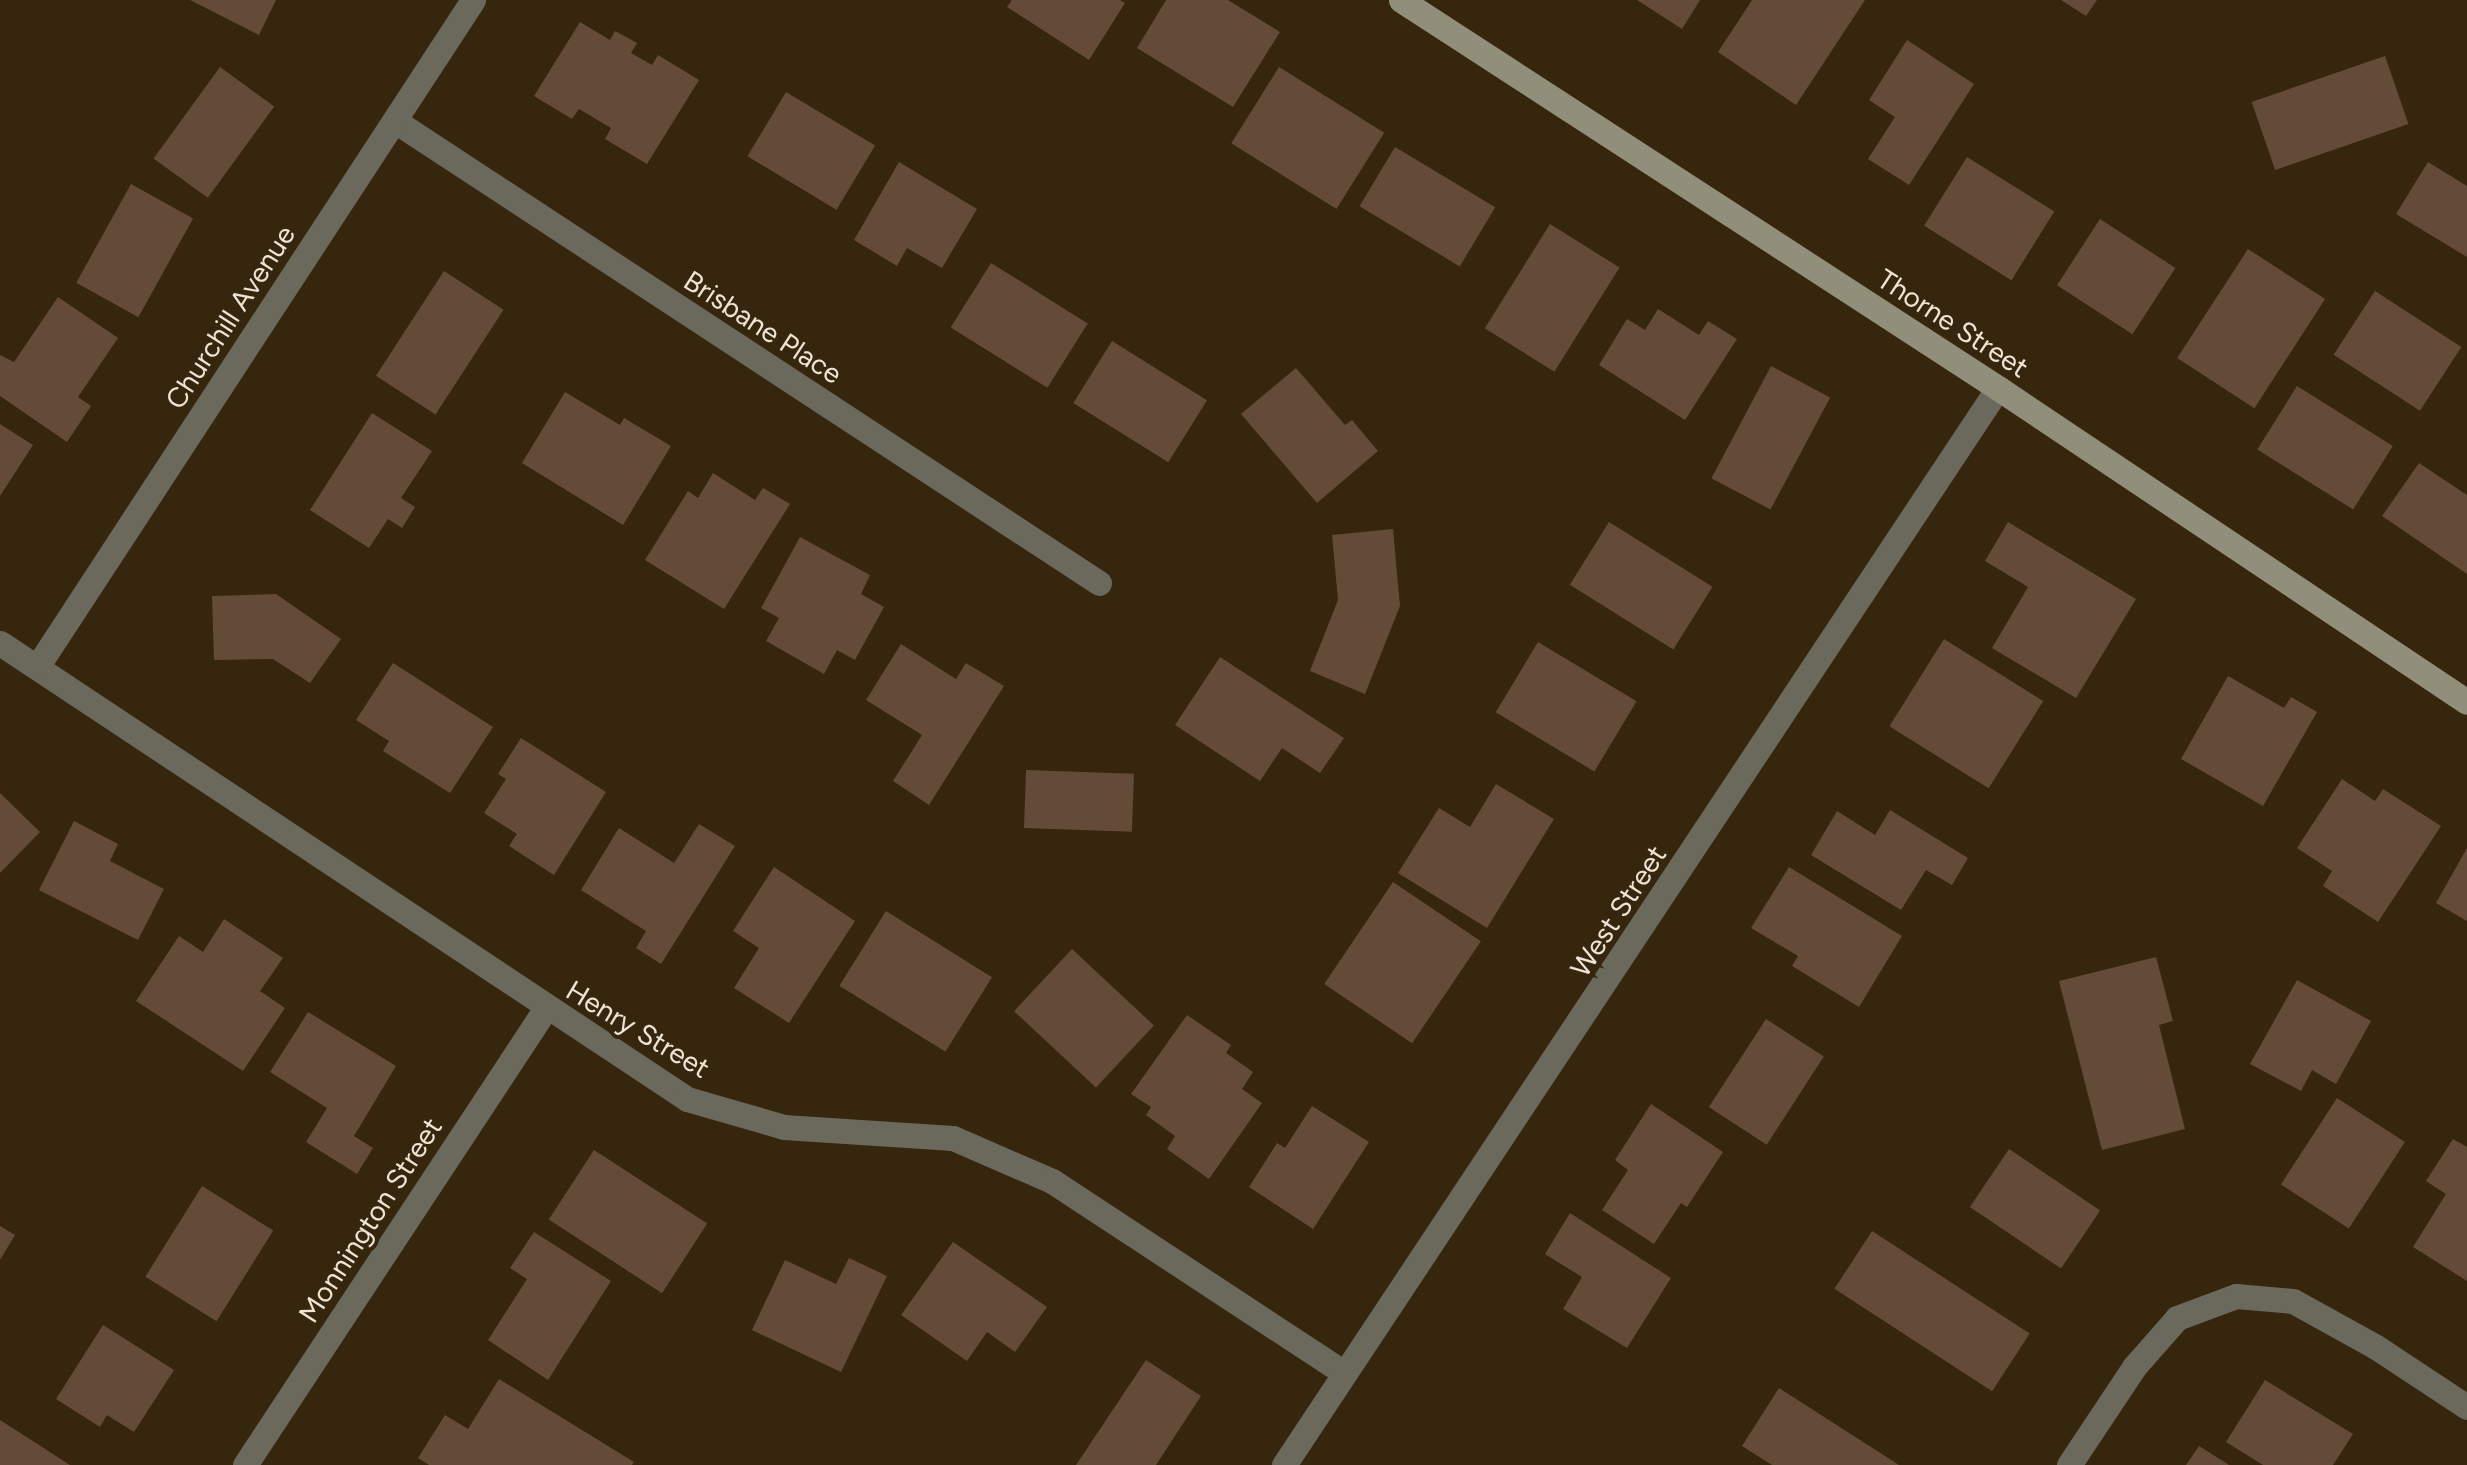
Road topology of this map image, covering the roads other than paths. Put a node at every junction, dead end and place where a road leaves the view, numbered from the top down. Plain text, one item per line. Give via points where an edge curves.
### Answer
1 (473, 0) edge
2 (1401, 0) edge
3 (395, 121) junction
4 (1998, 388) junction
5 (1099, 583) dead end
6 (0, 643) edge
7 (37, 667) junction
8 (2467, 702) edge
9 (546, 1008) junction
10 (1344, 1373) junction
11 (2467, 1407) edge
12 (244, 1465) edge
13 (1284, 1465) edge
14 (2069, 1465) edge

1 - 3 street, Churchill Avenue
2 - 4 street, Thorne Street
3 - 5 street, Brisbane Place
3 - 7 street, Churchill Avenue
4 - 8 street, Thorne Street
4 - 10 street, West Street
6 - 7 street, Henry Street
7 - 9 street, Henry Street
9 - 10 street, Henry Street via 687,1099 784,1126 953,1138 1052,1181
9 - 12 street, Monnington Street
10 - 13 street, West Street
11 - 14 street via 2293,1301 2236,1296 2177,1318 2134,1367

